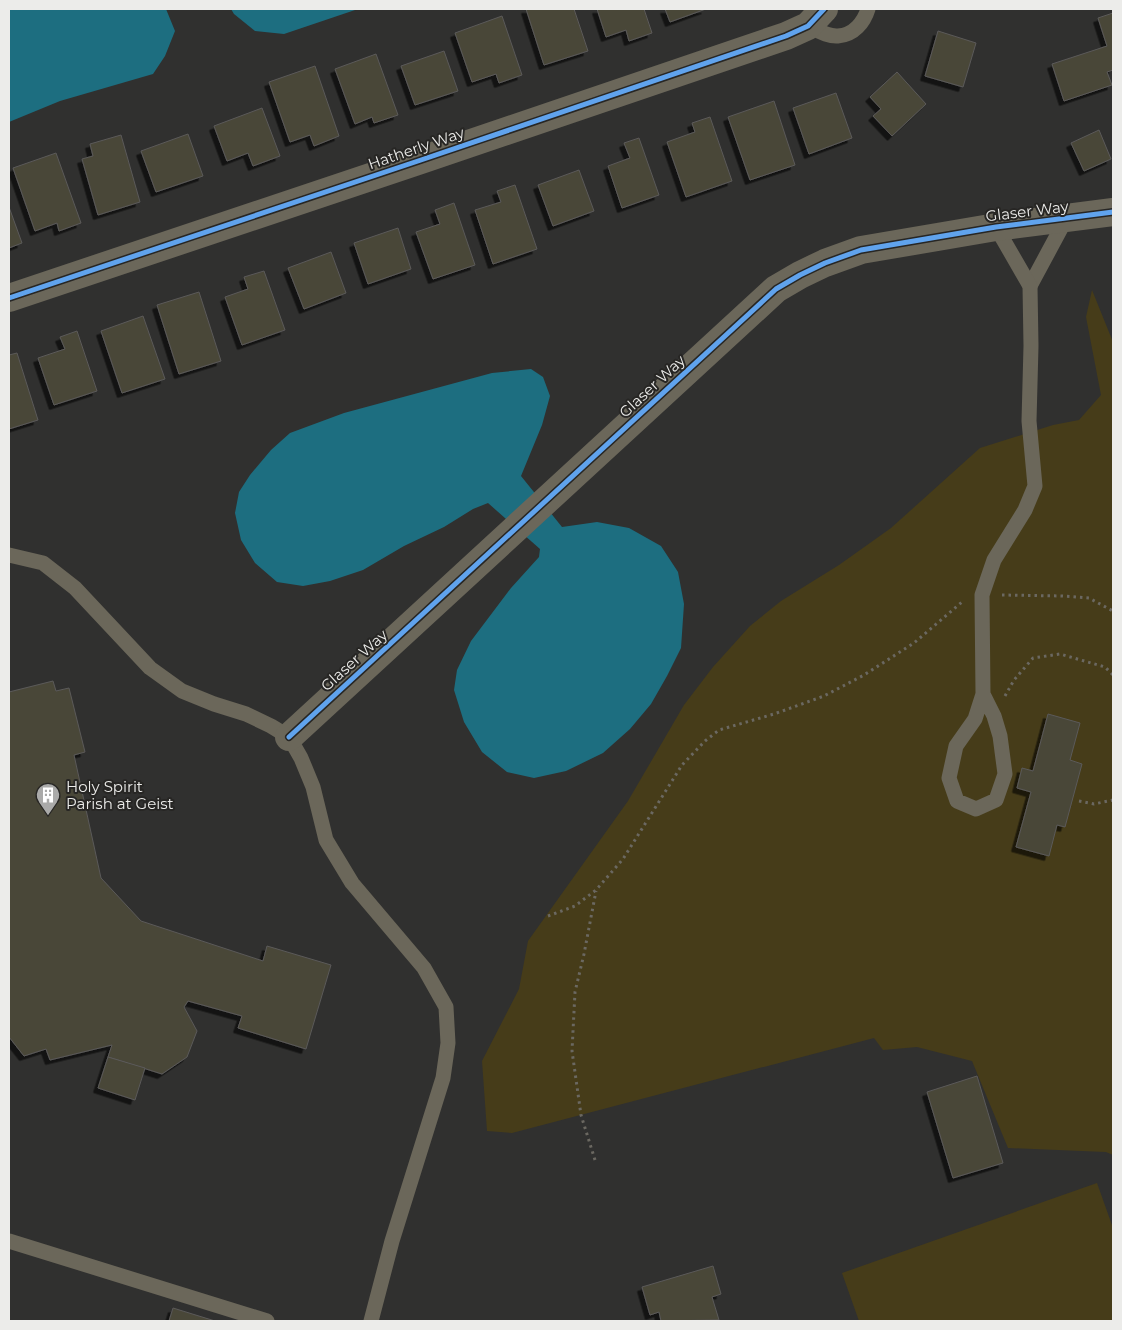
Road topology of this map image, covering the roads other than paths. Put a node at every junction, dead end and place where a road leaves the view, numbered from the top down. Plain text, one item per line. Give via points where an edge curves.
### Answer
1 (868, 9) edge
2 (816, 17) edge
3 (1113, 212) edge
4 (1066, 219) junction
5 (996, 227) junction
6 (1030, 286) junction
7 (9, 298) edge
8 (9, 555) edge
9 (983, 694) junction
10 (288, 737) junction
11 (9, 1241) edge
12 (267, 1321) edge
13 (371, 1321) edge

1 - 2 lane via 858,28 838,36 827,34
2 - 7 street, Hatherly Way via 786,36
3 - 4 street, Glaser Way
4 - 5 street, Glaser Way
4 - 6 lane
5 - 6 lane
5 - 10 street, Glaser Way via 861,250 825,263 776,289
6 - 9 lane via 1029,421 1035,486 1025,510 994,560 982,595
8 - 10 lane via 43,564 75,588 150,668 182,690 246,714
9 - 9 lane via 975,719 956,746 949,778 957,801 976,809 996,800 1004,774 1000,736
10 - 13 lane via 313,787 326,840 352,883 424,968 446,1007 448,1043 443,1078 395,1231
11 - 12 lane

